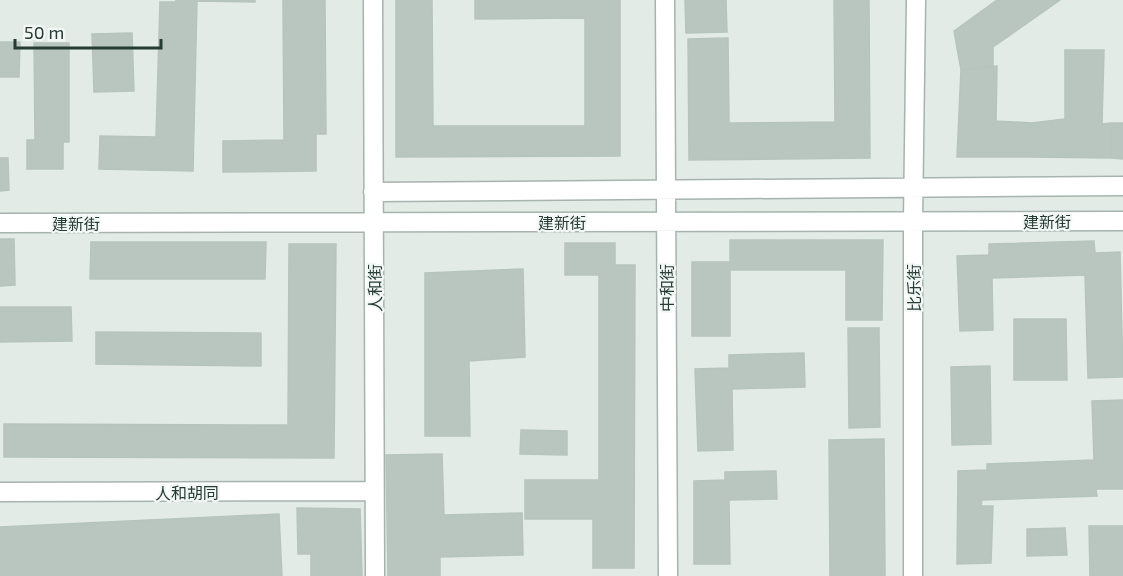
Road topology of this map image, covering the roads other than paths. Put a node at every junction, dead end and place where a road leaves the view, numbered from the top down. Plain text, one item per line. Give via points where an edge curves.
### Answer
1 (373, 0) edge
2 (665, 0) edge
3 (916, 0) edge
4 (1123, 186) edge
5 (913, 188) junction
6 (666, 189) junction
7 (373, 192) junction
8 (913, 220) junction
9 (1123, 221) edge
10 (374, 222) junction
11 (0, 223) edge
12 (666, 223) junction
13 (374, 491) junction
14 (0, 492) edge
15 (375, 576) edge
16 (668, 576) edge
17 (913, 576) edge

1 - 7 street, 人和街
2 - 6 street, 中和街
3 - 5 street, 比乐街
4 - 5 street, 建新街
5 - 6 street, 建新街
5 - 8 street, 比乐街
6 - 7 street, 建新街
6 - 12 street, 中和街
7 - 10 street, 人和街
8 - 9 street, 建新街
8 - 12 street, 建新街
8 - 17 street, 比乐街
10 - 11 street, 建新街
10 - 12 street, 建新街
10 - 13 street, 人和街
12 - 16 street, 中和街
13 - 14 street, 人和胡同
13 - 15 street, 人和街

